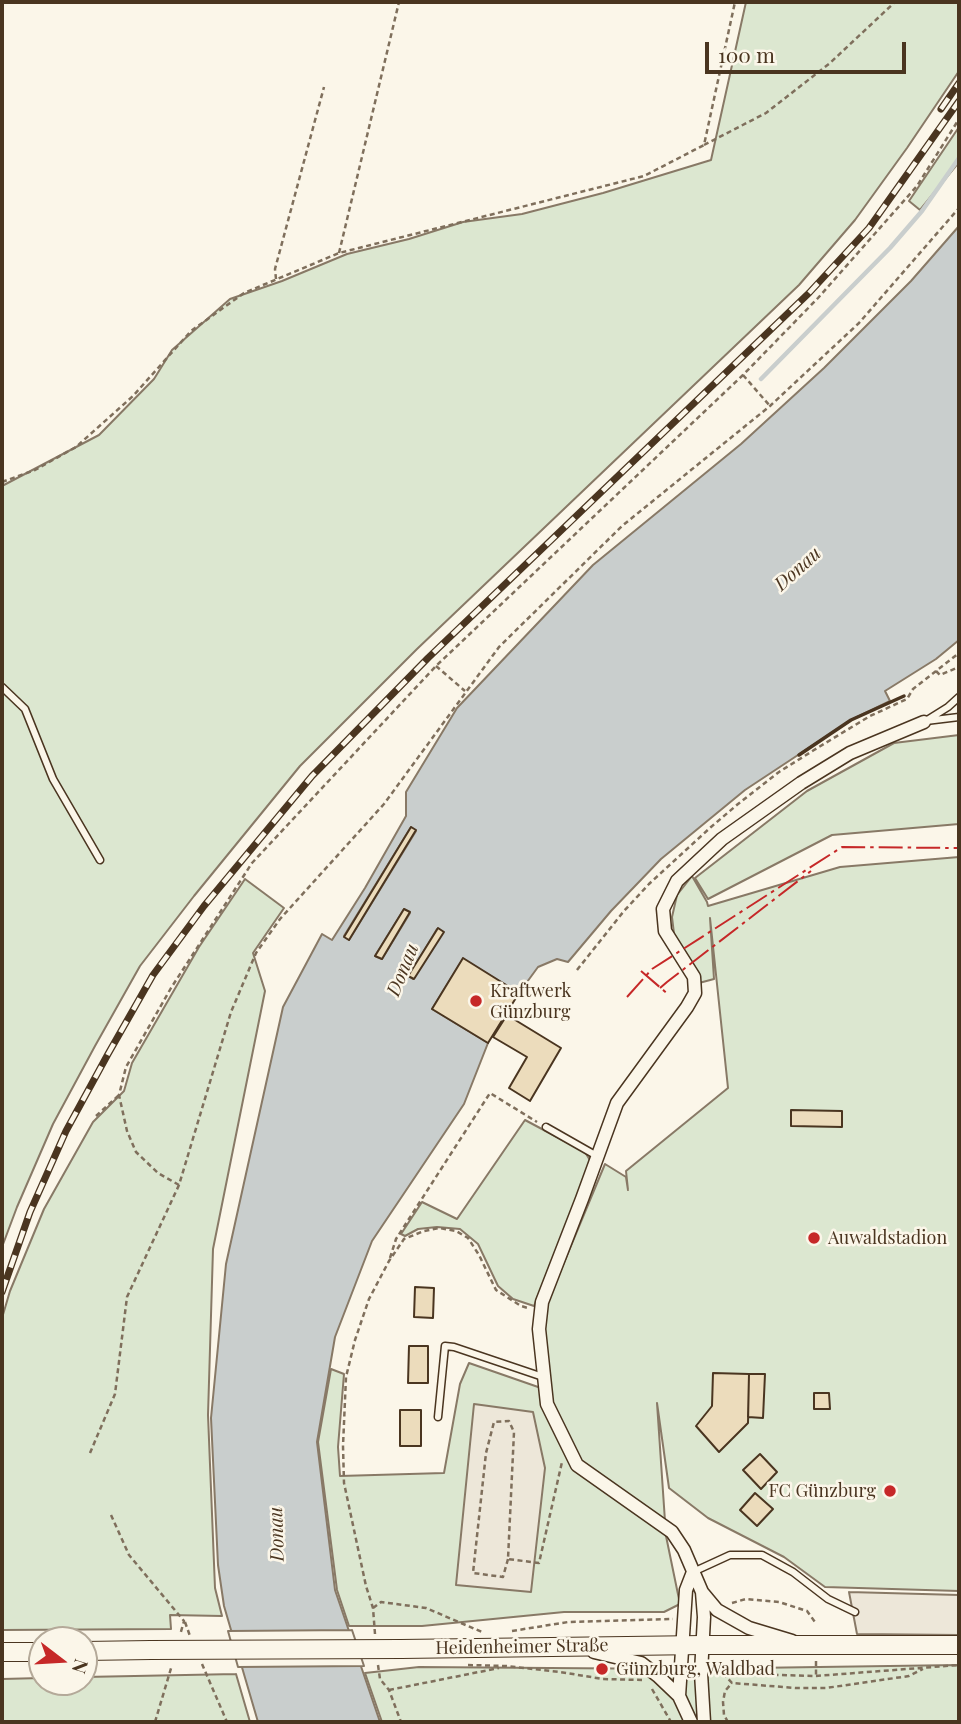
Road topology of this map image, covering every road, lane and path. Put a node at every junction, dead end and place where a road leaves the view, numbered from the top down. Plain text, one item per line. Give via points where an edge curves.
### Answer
1 (398, 2) edge
2 (735, 2) edge
3 (895, 2) edge
4 (324, 87) dead end
5 (959, 119) edge
6 (704, 145) junction
7 (959, 208) edge
8 (339, 253) junction
9 (276, 279) junction
10 (743, 375) junction
11 (770, 406) junction
12 (2, 482) edge
13 (959, 653) edge
14 (436, 666) junction
15 (959, 667) edge
16 (936, 671) junction
17 (2, 687) edge
18 (465, 691) junction
19 (959, 697) edge
20 (959, 717) edge
21 (924, 722) junction
22 (100, 860) dead end
23 (577, 970) dead end
24 (119, 1095) junction
25 (96, 1116) dead end
26 (546, 1127) joint
27 (597, 1156) junction
28 (179, 1185) junction
29 (390, 1261) junction
30 (540, 1311) junction
31 (543, 1377) junction
32 (438, 1417) dead end
33 (571, 1452) junction
34 (90, 1453) dead end
35 (111, 1515) dead end
36 (508, 1559) junction
37 (693, 1572) junction
38 (702, 1592) junction
39 (717, 1610) junction
40 (855, 1612) dead end
41 (684, 1618) junction
42 (184, 1621) junction
43 (815, 1622) dead end
44 (510, 1631) dead end
45 (474, 1635) dead end
46 (98, 1645) edge
47 (683, 1645) junction
48 (702, 1645) junction
49 (806, 1645) junction
50 (959, 1645) edge
51 (177, 1646) dead end
52 (28, 1647) edge
53 (195, 1647) dead end
54 (573, 1647) junction
55 (2, 1652) edge
56 (174, 1658) dead end
57 (200, 1659) dead end
58 (816, 1661) dead end
59 (959, 1665) edge
60 (926, 1667) junction
61 (701, 1673) junction
62 (723, 1674) junction
63 (658, 1676) junction
64 (816, 1676) junction
65 (645, 1681) junction
66 (732, 1683) junction
67 (679, 1696) junction
68 (157, 1721) edge
69 (227, 1722) edge
70 (401, 1722) edge
71 (671, 1722) edge
72 (691, 1722) edge
73 (704, 1722) edge
74 (728, 1722) edge

1 - 8 path
2 - 6 path
3 - 6 path via 830,63 766,113
4 - 9 path
5 - 10 path via 917,186
6 - 8 path via 644,176
7 - 11 path via 859,323
8 - 9 path
9 - 12 path via 244,293 191,331 133,396 76,447
10 - 11 path
10 - 14 path
11 - 18 path via 622,526 499,647
13 - 16 path
14 - 18 path
14 - 24 path via 251,863 126,1067
15 - 16 path via 940,675
16 - 23 path via 906,699 779,772 711,827 624,911
17 - 22 lane via 25,709 53,779
18 - 28 path via 384,804 256,953 231,1012
19 - 21 lane
20 - 21 lane
21 - 27 street via 850,753 801,783 722,839 677,881 663,909 665,932 694,976 695,993 618,1103
24 - 25 path
24 - 28 path via 136,1152
26 - 27 lane
26 - 29 path via 490,1093 396,1239
27 - 30 street
28 - 34 path via 127,1297 115,1394
29 - 30 path via 404,1239 439,1228 456,1231 468,1238 496,1290 521,1306
29 - 45 path via 369,1299 346,1377 344,1483 366,1586 373,1608 381,1602 426,1608 486,1633
30 - 31 street
31 - 32 lane via 445,1346
31 - 33 street via 547,1404
33 - 36 path via 560,1464 539,1563
33 - 37 street via 578,1465 672,1532
35 - 42 path via 129,1555
36 - 36 path via 514,1432 509,1421 494,1422 486,1453 474,1573 503,1577
37 - 38 street
37 - 40 lane via 730,1555 762,1555
37 - 41 street
38 - 39 street
38 - 48 street
39 - 43 path via 746,1599 779,1602 807,1611
39 - 49 street via 749,1628
41 - 44 path via 568,1622
41 - 47 street
42 - 51 path
42 - 53 path
46 - 54 main road, Heidenheimer Straße, bridge via 151,1650
47 - 48 main road, Heidenheimer Straße
47 - 54 main road, Heidenheimer Straße
47 - 67 street
48 - 49 main road, Heidenheimer Straße
48 - 61 street
49 - 50 main road, Heidenheimer Straße
52 - 55 main road
54 - 63 street via 641,1663
56 - 68 path
57 - 69 path
58 - 64 path
59 - 60 path
60 - 64 path
60 - 66 path via 909,1676 826,1688
61 - 62 path
61 - 73 street
62 - 64 path
62 - 66 path
63 - 65 path
63 - 67 street
65 - 70 path via 506,1666 389,1690
65 - 71 path
66 - 74 path via 723,1702
67 - 72 street

